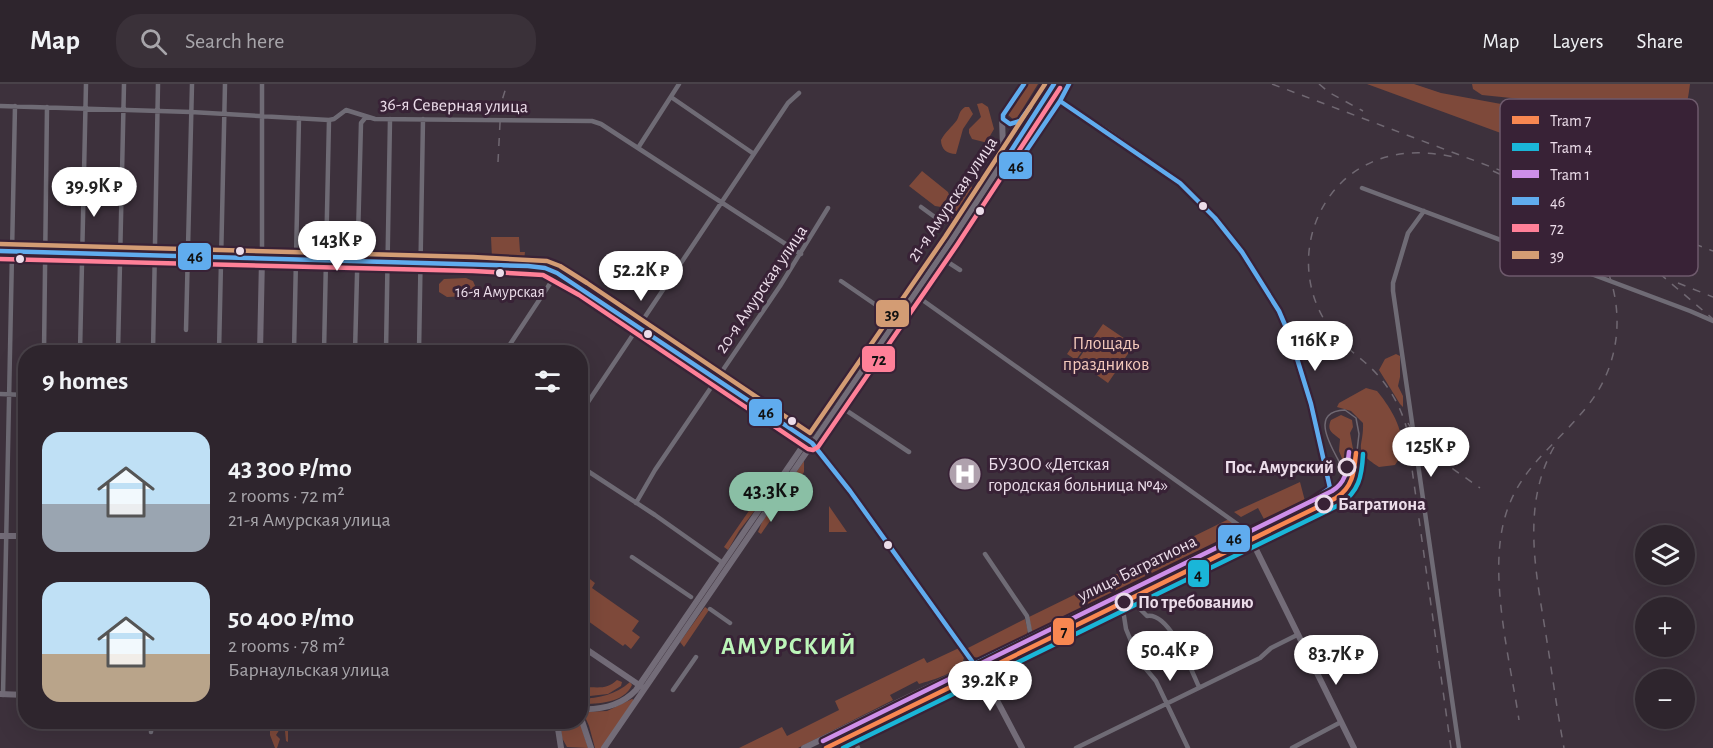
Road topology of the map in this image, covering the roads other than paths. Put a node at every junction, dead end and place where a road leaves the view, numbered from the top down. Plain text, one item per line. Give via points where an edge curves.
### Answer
1 (86, 84) edge
2 (124, 84) edge
3 (158, 84) edge
4 (192, 84) edge
5 (225, 84) edge
6 (262, 84) edge
7 (679, 84) edge
8 (1024, 84) edge
9 (1053, 84) edge
10 (1069, 84) edge
11 (1043, 86) edge
12 (799, 93) dead end
13 (671, 97) junction
14 (1060, 101) junction
15 (0, 106) edge
16 (15, 106) junction
17 (47, 107) junction
18 (84, 108) junction
19 (123, 110) junction
20 (157, 111) junction
21 (191, 112) junction
22 (225, 114) junction
23 (1003, 115) junction
24 (262, 116) junction
25 (366, 117) junction
26 (299, 118) junction
27 (1023, 118) junction
28 (390, 119) junction
29 (423, 119) junction
30 (329, 120) junction
31 (638, 148) junction
32 (754, 154) junction
33 (1001, 154) junction
34 (1009, 154) junction
35 (1016, 166) junction
36 (998, 171) junction
37 (1362, 188) dead end
38 (720, 202) junction
39 (921, 207) dead end
40 (828, 208) dead end
41 (1424, 212) junction
42 (943, 222) dead end
43 (1500, 240) edge
44 (0, 251) edge
45 (12, 252) junction
46 (45, 253) junction
47 (82, 254) junction
48 (801, 254) junction
49 (120, 255) junction
50 (154, 256) junction
51 (940, 256) junction
52 (188, 257) junction
53 (222, 257) junction
54 (262, 258) junction
55 (296, 259) junction
56 (326, 260) junction
57 (356, 261) junction
58 (388, 261) junction
59 (420, 262) junction
60 (960, 270) dead end
61 (557, 273) junction
62 (1596, 276) edge
63 (841, 281) dead end
64 (911, 293) junction
65 (892, 316) junction
66 (1713, 321) edge
67 (638, 326) junction
68 (186, 330) dead end
69 (44, 345) edge
70 (80, 345) edge
71 (118, 345) edge
72 (153, 345) edge
73 (219, 345) edge
74 (260, 345) edge
75 (294, 345) edge
76 (324, 345) edge
77 (355, 345) edge
78 (386, 345) edge
79 (418, 345) edge
80 (510, 345) edge
81 (717, 379) junction
82 (0, 394) edge
83 (9, 394) junction
84 (18, 395) edge
85 (588, 402) edge
86 (837, 404) junction
87 (809, 441) junction
88 (909, 452) dead end
89 (588, 471) edge
90 (636, 503) junction
91 (1247, 531) junction
92 (3, 536) edge
93 (985, 554) dead end
94 (632, 557) dead end
95 (723, 563) junction
96 (1113, 596) junction
97 (691, 597) dead end
98 (710, 609) dead end
99 (1140, 609) dead end
100 (730, 623) dead end
101 (1297, 635) junction
102 (1031, 638) junction
103 (588, 650) edge
104 (696, 657) dead end
105 (974, 664) junction
106 (642, 687) junction
107 (1199, 687) junction
108 (673, 690) dead end
109 (2, 694) edge
110 (18, 695) edge
111 (1167, 703) junction
112 (588, 709) edge
113 (1341, 722) junction
114 (848, 726) junction
115 (558, 729) edge
116 (585, 729) edge
117 (561, 748) edge
118 (591, 748) edge
119 (604, 748) edge
120 (804, 748) edge
121 (858, 748) edge
122 (1022, 748) edge
123 (1076, 748) edge
124 (1188, 748) edge
125 (1292, 748) edge
126 (1354, 748) edge
127 (1459, 748) edge

1 - 18 street
2 - 19 street
3 - 20 street
4 - 21 street
5 - 22 street
6 - 24 street
7 - 13 street
8 - 23 street
9 - 34 street, 21-я Амурская улица
10 - 14 street
11 - 27 street, 21-я Амурская улица
12 - 32 street
13 - 31 street
13 - 32 street
14 - 35 street
14 - 91 street, улица Багратиона via 1151,161 1192,194 1242,252 1285,322 1304,380 1330,488
15 - 16 street, 36-я Северная улица
16 - 17 street, 36-я Северная улица
16 - 45 street
17 - 18 street, 36-я Северная улица
17 - 46 street
18 - 19 street, 36-я Северная улица
18 - 47 street
19 - 20 street, 36-я Северная улица
19 - 49 street
20 - 21 street, 36-я Северная улица
20 - 50 street
21 - 22 street, 36-я Северная улица
21 - 52 street
22 - 24 street, 36-я Северная улица
22 - 53 street
23 - 27 street via 1010,124
23 - 33 street
24 - 26 street, 36-я Северная улица
24 - 54 street
25 - 28 street, 36-я Северная улица
25 - 30 street, 36-я Северная улица via 346,110
25 - 57 street via 361,123
26 - 30 street, 36-я Северная улица
26 - 55 street
27 - 33 street, 21-я Амурская улица
28 - 29 street, 36-я Северная улица
28 - 58 street
29 - 31 street, 36-я Северная улица via 592,121
29 - 59 street
30 - 56 street
31 - 38 street, 36-я Северная улица
32 - 38 street
33 - 64 street, 21-я Амурская улица
34 - 35 street via 1010,162
34 - 36 street, 21-я Амурская улица
35 - 36 street
36 - 51 street, 21-я Амурская улица
37 - 41 street
38 - 48 street, 36-я Северная улица
38 - 67 street
39 - 42 street
40 - 48 street, 20-я Амурская улица
41 - 43 street
41 - 127 street via 1408,233 1393,291
44 - 45 street
45 - 46 street
45 - 83 street
46 - 47 street
46 - 69 street
47 - 49 street
47 - 70 street
48 - 81 street, 20-я Амурская улица
49 - 50 street
49 - 71 street
50 - 52 street
50 - 72 street
51 - 60 street
51 - 64 street, 21-я Амурская улица
52 - 53 street
52 - 68 street
53 - 54 street
53 - 73 street
54 - 55 street
54 - 74 street
55 - 56 street
55 - 75 street
56 - 57 street
56 - 76 street
57 - 58 street
57 - 77 street
58 - 59 street
58 - 78 street
59 - 61 street via 528,266
59 - 79 street
61 - 67 street
61 - 80 street
62 - 66 street
63 - 65 street
64 - 65 street, 21-я Амурская улица
64 - 86 street, 21-я Амурская улица
64 - 91 street
65 - 86 street, 21-я Амурская улица
67 - 81 street
67 - 85 street
81 - 87 street
81 - 90 street, 20-я Амурская улица
82 - 83 street
83 - 84 street
83 - 92 street
86 - 87 street, 21-я Амурская улица
86 - 88 street
87 - 95 street, 21-я Амурская улица
87 - 105 street via 850,491
87 - 106 street, 21-я Амурская улица via 650,681
89 - 90 street
90 - 95 street
91 - 96 street, улица Багратиона
91 - 101 street
92 - 109 street
93 - 102 street via 1027,616
94 - 97 street
95 - 106 street, 21-я Амурская улица
96 - 102 street, улица Багратиона
96 - 111 street via 1136,651
98 - 100 street
99 - 107 street via 1147,616 1156,616 1170,630
101 - 107 street
101 - 113 street
102 - 105 street, улица Багратиона
103 - 106 street
104 - 108 street
105 - 114 street, улица Багратиона
105 - 122 street via 988,681
106 - 112 street via 612,706
106 - 119 street
107 - 111 street
109 - 110 street
111 - 123 street
111 - 124 street
113 - 125 street
113 - 126 street
114 - 120 street, улица Багратиона
114 - 121 street
115 - 117 street
116 - 118 street

